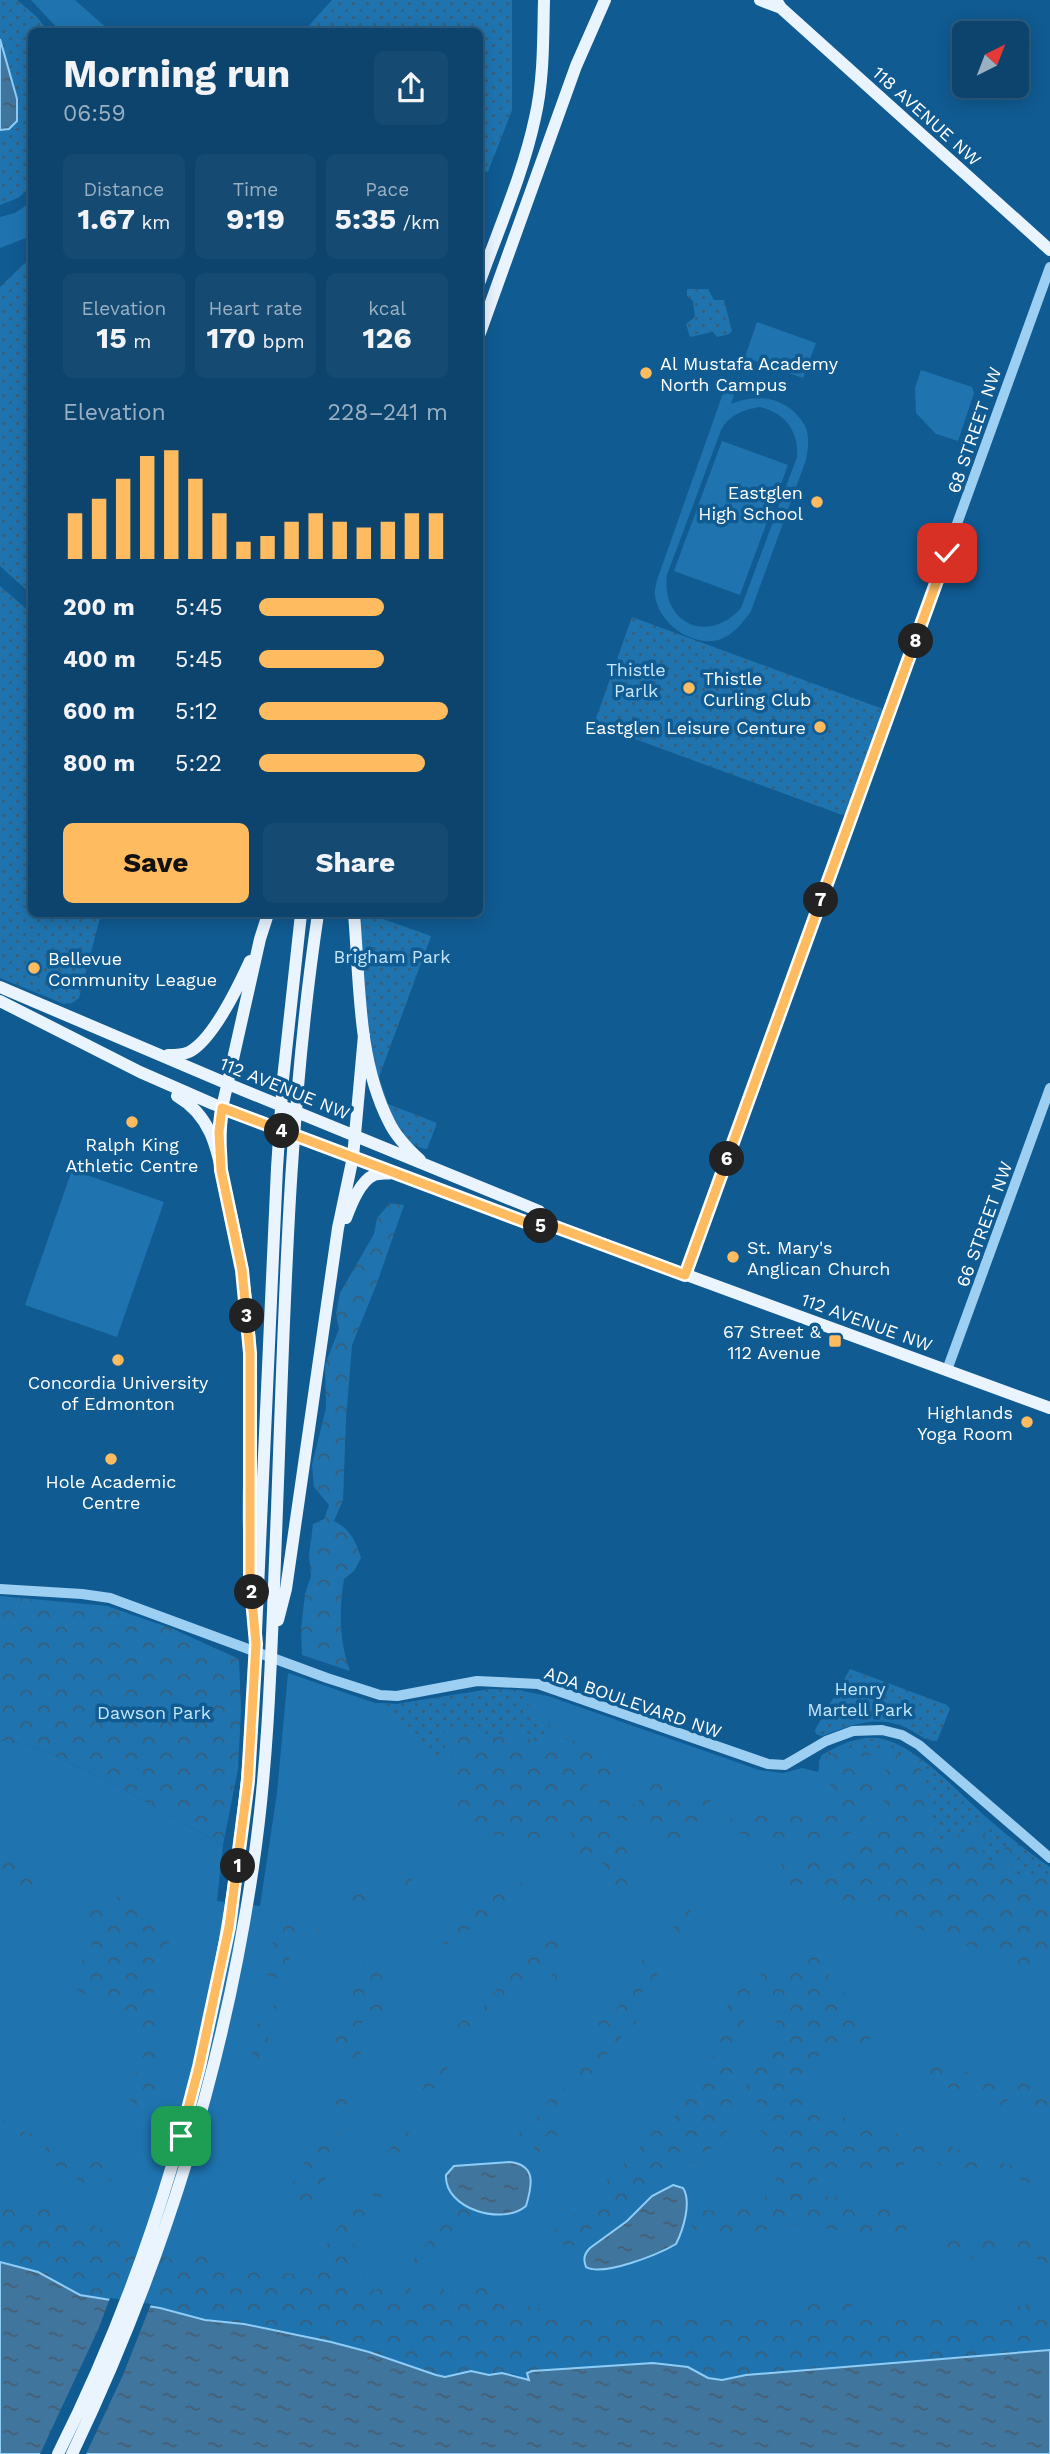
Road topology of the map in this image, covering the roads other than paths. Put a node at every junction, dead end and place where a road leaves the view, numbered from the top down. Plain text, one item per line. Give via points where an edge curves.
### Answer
1 (543, 0) edge
2 (605, 0) edge
3 (760, 0) edge
4 (779, 4) edge
5 (1050, 250) edge
6 (1050, 267) edge
7 (483, 272) edge
8 (483, 325) edge
9 (267, 917) edge
10 (301, 917) edge
11 (318, 917) edge
12 (354, 917) edge
13 (260, 939) junction
14 (0, 987) edge
15 (0, 1001) edge
16 (364, 1035) junction
17 (163, 1055) junction
18 (140, 1072) junction
19 (228, 1084) junction
20 (1050, 1088) edge
21 (222, 1108) junction
22 (355, 1135) junction
23 (353, 1157) junction
24 (425, 1165) junction
25 (221, 1170) junction
26 (394, 1173) junction
27 (553, 1226) junction
28 (337, 1241) junction
29 (685, 1275) junction
30 (947, 1370) junction
31 (1050, 1408) edge
32 (0, 1589) edge
33 (256, 1644) junction
34 (271, 1647) junction
35 (1050, 1857) edge
36 (165, 2213) junction
37 (58, 2454) edge
38 (72, 2454) edge

1 - 7 main road via 543,64 536,118
2 - 8 main road via 576,66
3 - 4 main road, 118 AVENUE NW
4 - 5 main road, 118 AVENUE NW
6 - 29 street, 68 STREET NW
9 - 13 main road
10 - 33 main road via 281,1104
11 - 34 main road via 304,1016 292,1169
12 - 16 main road
13 - 17 main road via 236,991 201,1042 185,1054
13 - 19 main road
14 - 17 main road, 112 AVENUE NW
15 - 18 main road, 112 AVENUE NW
16 - 22 main road
16 - 24 main road via 371,1072 390,1124
17 - 19 main road, 112 AVENUE NW
18 - 21 main road, 112 AVENUE NW
18 - 25 main road via 197,1110 209,1130
19 - 21 main road
19 - 22 main road, 112 AVENUE NW
20 - 30 street, 66 STREET NW
21 - 23 main road, 112 AVENUE NW
21 - 25 main road
22 - 23 main road
22 - 24 main road, 112 AVENUE NW
23 - 26 main road, 112 AVENUE NW
23 - 28 main road
24 - 27 main road, 112 AVENUE NW via 539,1211
25 - 33 main road via 242,1270 250,1353 250,1577
26 - 27 main road, 112 AVENUE NW via 536,1226
26 - 28 main road via 374,1175 365,1183
27 - 29 main road, 112 AVENUE NW
28 - 34 main road via 286,1589
29 - 30 main road, 112 AVENUE NW
30 - 31 main road, 112 AVENUE NW
32 - 35 street, ADA BOULEVARD NW via 110,1598 386,1696 477,1681 538,1684 768,1764 785,1765 844,1733 892,1732 919,1745
33 - 36 main road via 247,1790 229,1927
34 - 36 main road via 262,1792 243,1930 219,2048 183,2178
36 - 37 main road
36 - 38 main road via 136,2312

